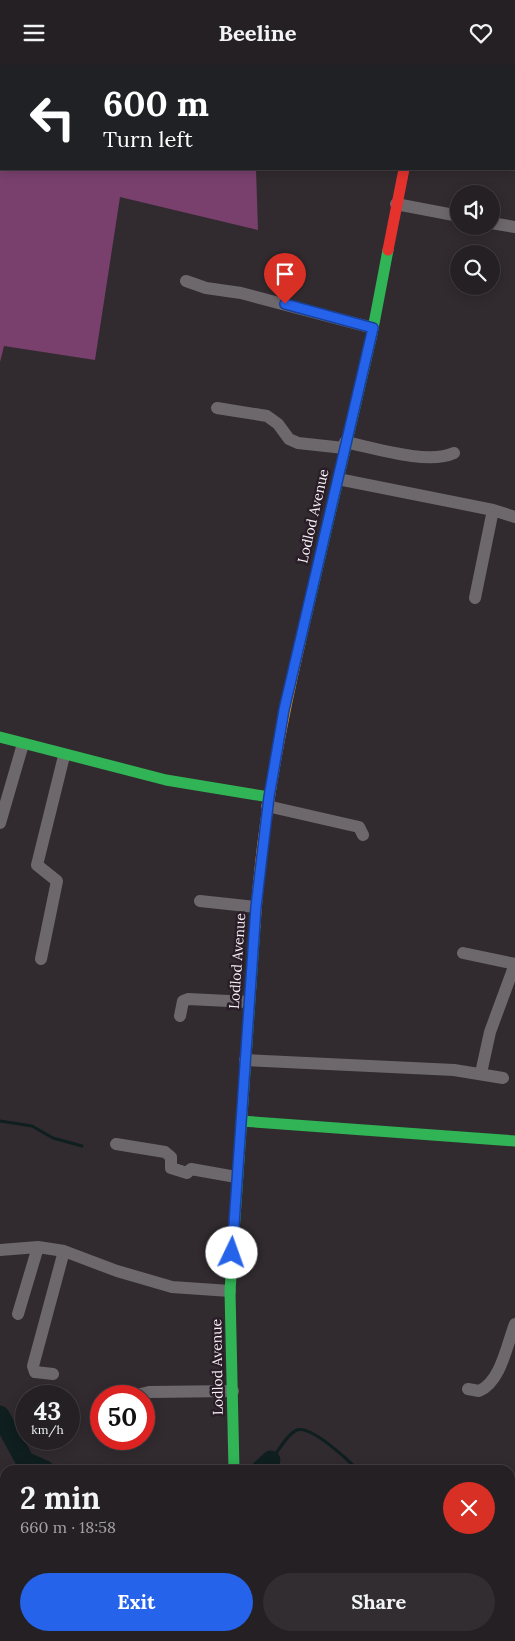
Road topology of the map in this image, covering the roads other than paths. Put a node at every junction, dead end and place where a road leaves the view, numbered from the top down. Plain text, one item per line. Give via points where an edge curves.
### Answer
1 (404, 170) edge
2 (396, 204) junction
3 (450, 214) edge
4 (500, 224) edge
5 (515, 227) edge
6 (186, 281) dead end
7 (373, 328) junction
8 (217, 408) dead end
9 (345, 445) junction
10 (454, 453) dead end
11 (337, 482) junction
12 (501, 515) edge
13 (475, 598) dead end
14 (0, 737) edge
15 (24, 744) junction
16 (64, 756) junction
17 (268, 802) junction
18 (0, 823) edge
19 (363, 835) dead end
20 (200, 901) dead end
21 (256, 907) junction
22 (463, 953) dead end
23 (41, 959) dead end
24 (515, 964) edge
25 (249, 1001) junction
26 (180, 1016) dead end
27 (245, 1060) junction
28 (481, 1073) junction
29 (503, 1078) dead end
30 (241, 1121) junction
31 (515, 1141) edge
32 (116, 1144) dead end
33 (236, 1177) junction
34 (38, 1247) junction
35 (0, 1250) edge
36 (64, 1251) junction
37 (230, 1291) junction
38 (18, 1315) dead end
39 (515, 1324) edge
40 (53, 1375) dead end
41 (468, 1389) dead end
42 (232, 1391) junction
43 (155, 1392) edge
44 (234, 1465) edge

1 - 2 main road, Lodlod Avenue
2 - 3 street
2 - 7 main road, Lodlod Avenue
4 - 5 street
6 - 7 street
7 - 9 main road, Lodlod Avenue
8 - 9 street via 267,416 289,439 298,443
9 - 10 street via 411,455 440,457
9 - 11 main road, Lodlod Avenue
11 - 12 street
11 - 17 main road, Lodlod Avenue via 284,710
12 - 13 street
14 - 15 main road
15 - 16 main road
15 - 18 street
16 - 17 main road via 152,779
16 - 23 street via 37,865 57,881
17 - 19 street via 359,827
17 - 21 main road, Lodlod Avenue
20 - 21 street
21 - 25 main road, Lodlod Avenue
22 - 24 street
24 - 28 street via 490,1032
25 - 26 street via 188,999 182,1001
25 - 27 main road, Lodlod Avenue
27 - 28 street
27 - 30 main road, Lodlod Avenue
28 - 29 street
30 - 31 main road
30 - 33 main road, Lodlod Avenue
32 - 33 street via 165,1152 171,1157 174,1170 187,1173 191,1169
33 - 37 main road, Lodlod Avenue
34 - 35 street
34 - 36 street
34 - 38 street
36 - 37 street via 172,1287
36 - 40 street via 33,1366 35,1372
37 - 42 main road, Lodlod Avenue
39 - 41 street via 490,1384 479,1391
42 - 43 street
42 - 44 main road, Lodlod Avenue

